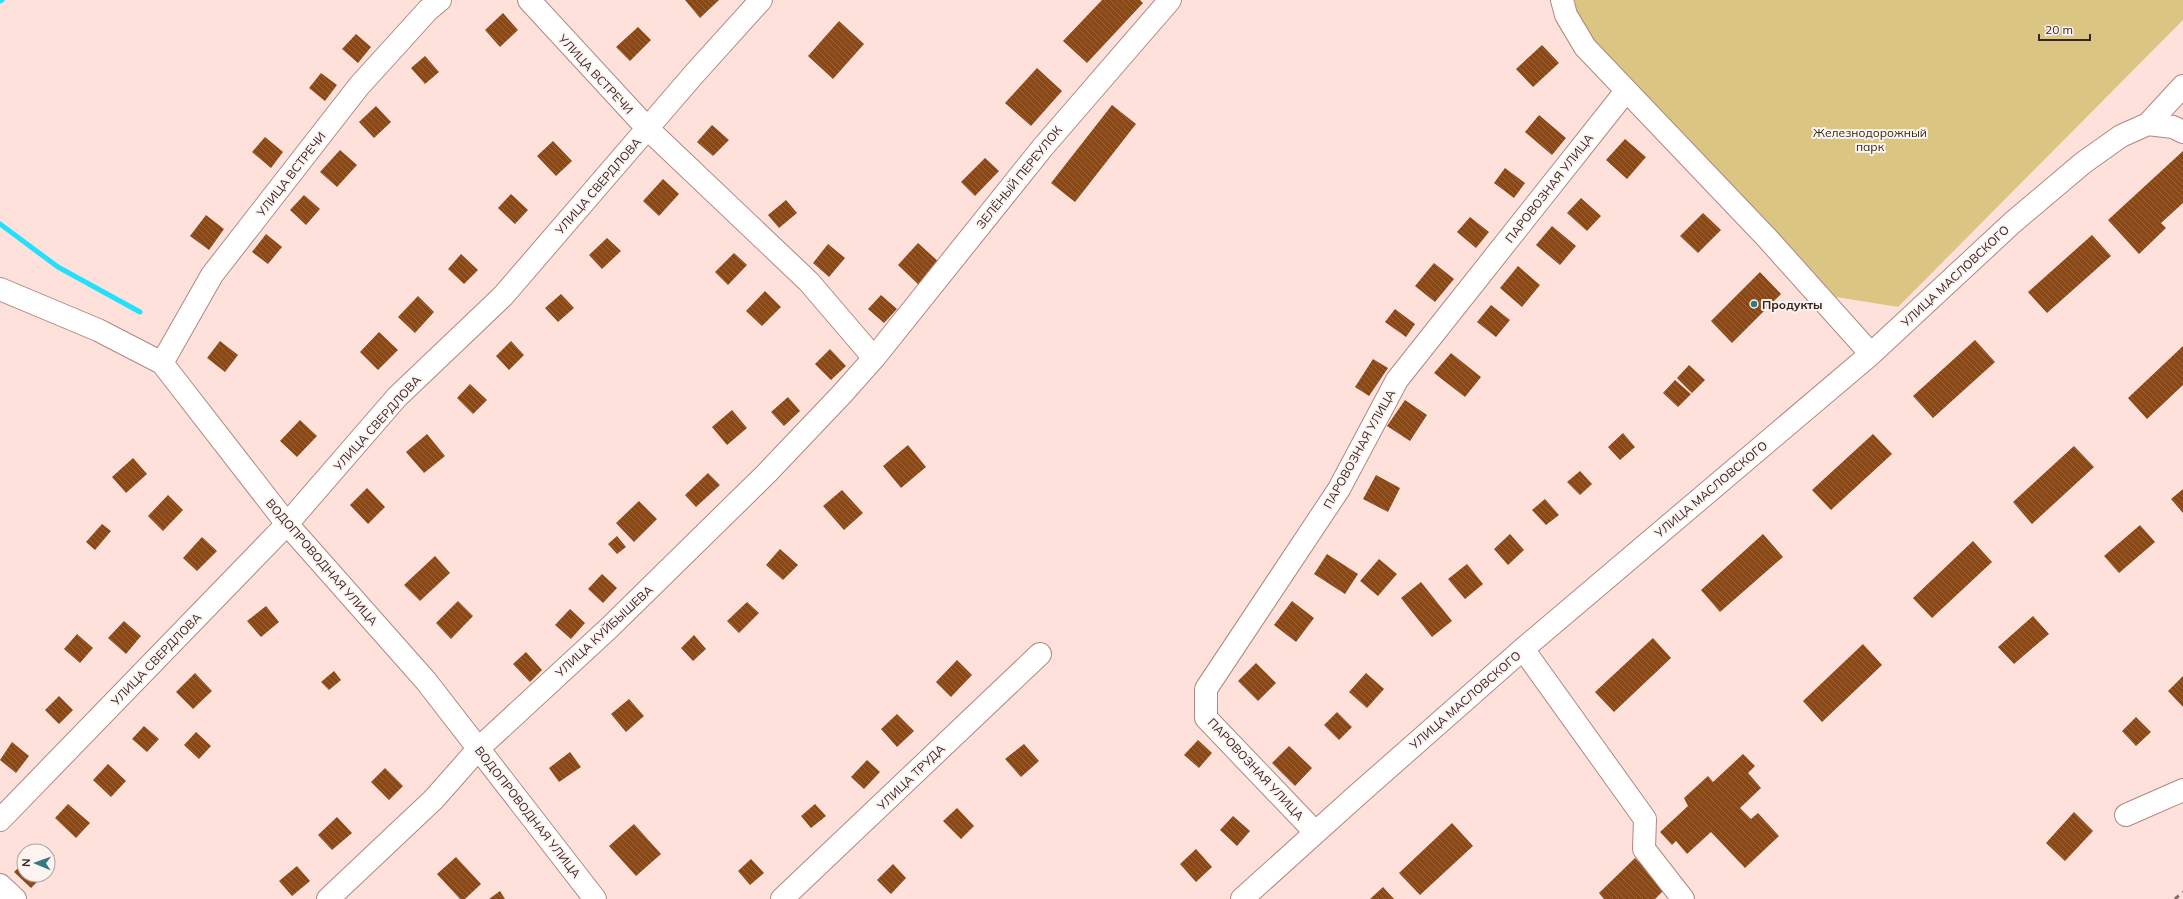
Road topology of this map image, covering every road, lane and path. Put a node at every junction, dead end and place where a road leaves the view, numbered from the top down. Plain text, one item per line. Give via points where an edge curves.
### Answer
1 (440, 0) edge
2 (529, 0) edge
3 (761, 0) edge
4 (1170, 0) edge
5 (1562, 0) edge
6 (2183, 86) edge
7 (1626, 91) junction
8 (2148, 124) junction
9 (648, 129) junction
10 (2183, 132) edge
11 (0, 289) edge
12 (1871, 354) junction
13 (874, 358) junction
14 (162, 364) junction
15 (286, 524) junction
16 (1523, 649) junction
17 (1040, 654) dead end
18 (479, 748) junction
19 (2183, 790) edge
20 (2126, 815) dead end
21 (0, 820) edge
22 (1315, 832) junction
23 (0, 885) edge
24 (16, 899) edge
25 (328, 899) edge
26 (595, 899) edge
27 (782, 899) edge
28 (1242, 899) edge
29 (1683, 899) edge

1 - 14 street, УЛИЦА ВСТРЕЧИ via 359,86 212,275
2 - 9 street, УЛИЦА ВСТРЕЧИ
3 - 9 street, УЛИЦА СВЕРДЛОВА
4 - 13 street, ЗЕЛЁНЫЙ ПЕРЕУЛОК via 1043,147
5 - 7 street via 1566,15 1585,47
6 - 8 street, УЛИЦА МАСЛОВСКОГО
7 - 12 street via 1766,238
7 - 22 street, ПАРОВОЗНАЯ УЛИЦА via 1396,380 1339,489 1206,689 1206,718
8 - 10 street
8 - 12 street, УЛИЦА МАСЛОВСКОГО via 2121,136 2082,163 2012,223
9 - 13 street, УЛИЦА ВСТРЕЧИ via 809,282
9 - 15 street, УЛИЦА СВЕРДЛОВА via 503,296 397,397
11 - 14 street, ВОДОПРОВОДНАЯ УЛИЦА via 98,330
12 - 16 street, УЛИЦА МАСЛОВСКОГО
13 - 18 street, УЛИЦА КУЙБЫШЕВА via 767,473 608,628
14 - 15 street, ВОДОПРОВОДНАЯ УЛИЦА
15 - 18 street, ВОДОПРОВОДНАЯ УЛИЦА via 426,681
15 - 21 street, УЛИЦА СВЕРДЛОВА
16 - 22 street, УЛИЦА МАСЛОВСКОГО
16 - 29 street via 1645,819 1644,849
17 - 27 street, УЛИЦА ТРУДА
18 - 25 street, УЛИЦА КУЙБЫШЕВА via 434,799
18 - 26 street, ВОДОПРОВОДНАЯ УЛИЦА
19 - 20 street
22 - 28 street, УЛИЦА МАСЛОВСКОГО
23 - 24 street

